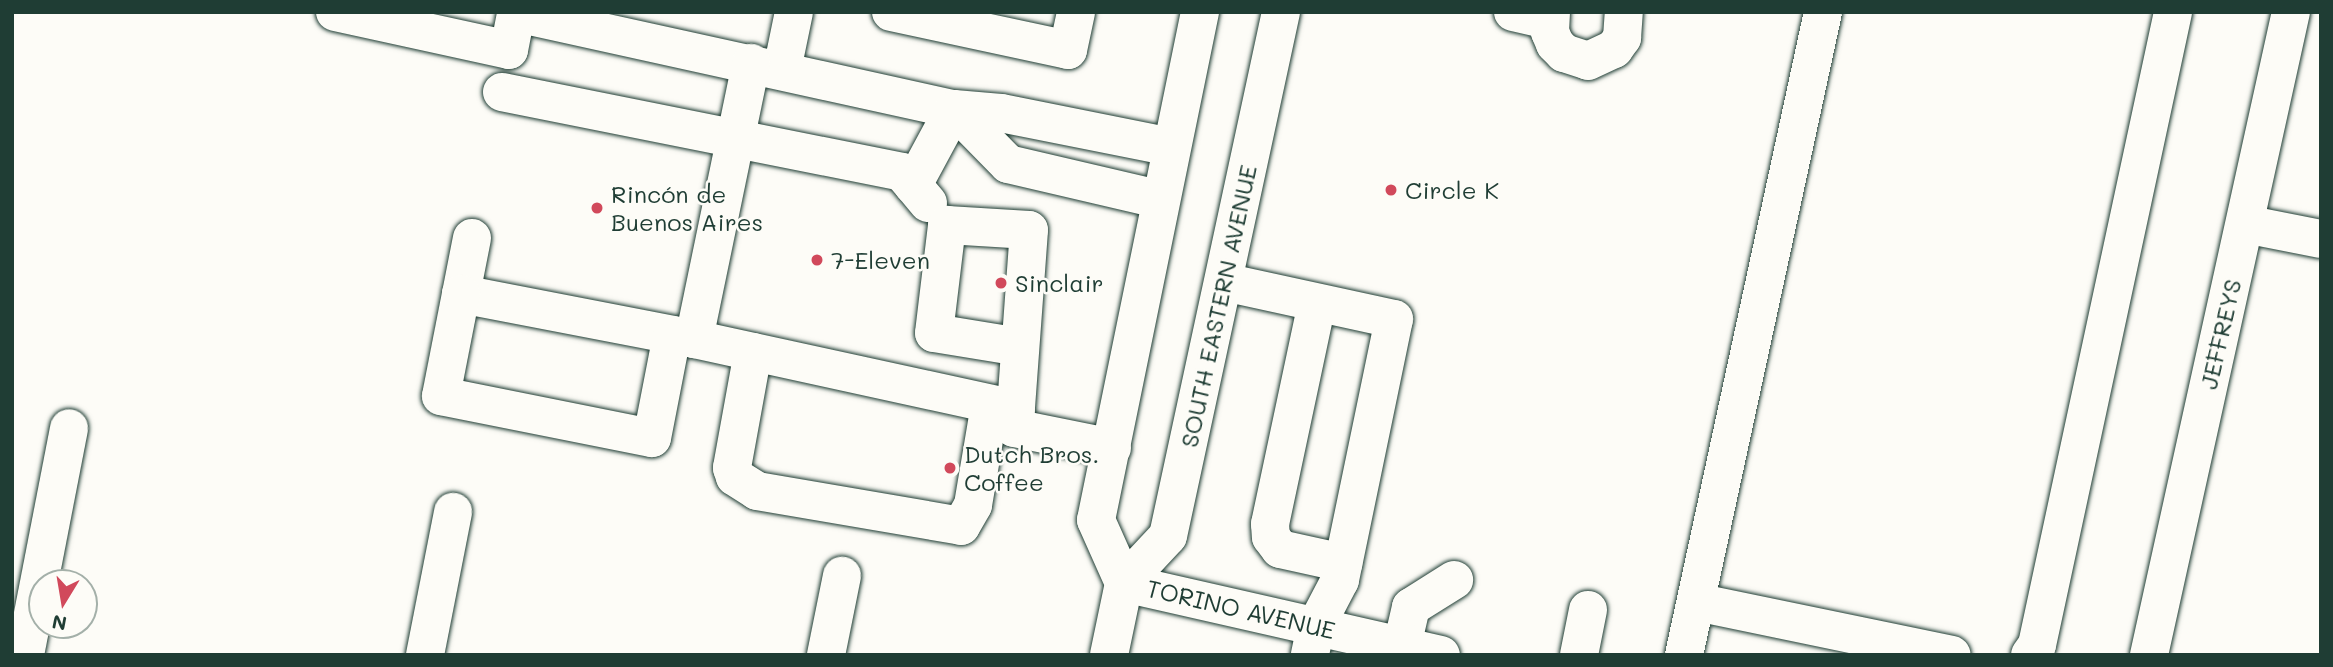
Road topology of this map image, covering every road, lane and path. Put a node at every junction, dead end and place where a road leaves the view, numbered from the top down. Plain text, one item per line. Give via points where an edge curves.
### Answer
1 (335, 12) edge
2 (794, 12) edge
3 (891, 12) edge
4 (1076, 12) edge
5 (1200, 12) edge
6 (1282, 12) edge
7 (1623, 12) edge
8 (1823, 12) edge
9 (2173, 12) edge
10 (2291, 12) edge
11 (1538, 15) edge
12 (766, 67) junction
13 (502, 92) dead end
14 (954, 109) junction
15 (736, 139) junction
16 (1171, 147) junction
17 (913, 185) junction
18 (1159, 199) junction
19 (2245, 223) junction
20 (947, 225) junction
21 (472, 239) dead end
22 (2321, 239) edge
23 (1224, 282) junction
24 (461, 294) junction
25 (1317, 303) junction
26 (683, 337) junction
27 (1020, 347) junction
28 (753, 352) junction
29 (1003, 406) junction
30 (69, 428) dead end
31 (1112, 448) junction
32 (453, 512) dead end
33 (1343, 562) junction
34 (842, 576) dead end
35 (26, 579) edge
36 (1454, 580) dead end
37 (1124, 583) junction
38 (1696, 601) junction
39 (1588, 610) dead end
40 (1313, 640) edge
41 (1402, 646) junction
42 (25, 655) edge
43 (425, 655) edge
44 (826, 655) edge
45 (1109, 655) edge
46 (1441, 655) edge
47 (1579, 655) edge
48 (1684, 655) edge
49 (1952, 655) edge
50 (2030, 655) edge
51 (2148, 655) edge

1 - 12 street via 509,50 516,13
2 - 12 street
3 - 4 street via 1068,50
5 - 16 street
6 - 23 street, SOUTH EASTERN AVENUE
7 - 11 street via 1622,38 1614,49 1588,61 1564,53
8 - 38 street
9 - 50 street via 2037,645
10 - 19 street, JEFFREYS
12 - 14 street
12 - 15 street
13 - 15 street
14 - 16 street via 1001,113
14 - 17 street
14 - 18 street via 1008,164
15 - 17 street via 902,172
15 - 26 street
16 - 18 street
17 - 20 street
18 - 31 street
19 - 22 street
19 - 51 street, JEFFREYS
20 - 27 street via 934,333
20 - 27 street via 1029,230
21 - 24 street
23 - 25 street
23 - 37 street, SOUTH EASTERN AVENUE via 1168,536
24 - 26 street
24 - 26 street via 441,396 652,438
25 - 33 street via 1271,537 1280,549
25 - 33 street via 1394,319
26 - 28 street
27 - 29 street
28 - 29 street
28 - 29 street via 732,468 735,477 757,491 961,526
29 - 31 street via 1014,428
30 - 35 street
31 - 37 street via 1096,520
32 - 43 street
33 - 40 street via 1340,580
34 - 44 street
35 - 42 street
36 - 41 street via 1411,607
37 - 40 street, TORINO AVENUE
37 - 45 street
38 - 48 street
38 - 49 street
39 - 47 street
40 - 41 street, TORINO AVENUE
41 - 46 street, TORINO AVENUE

